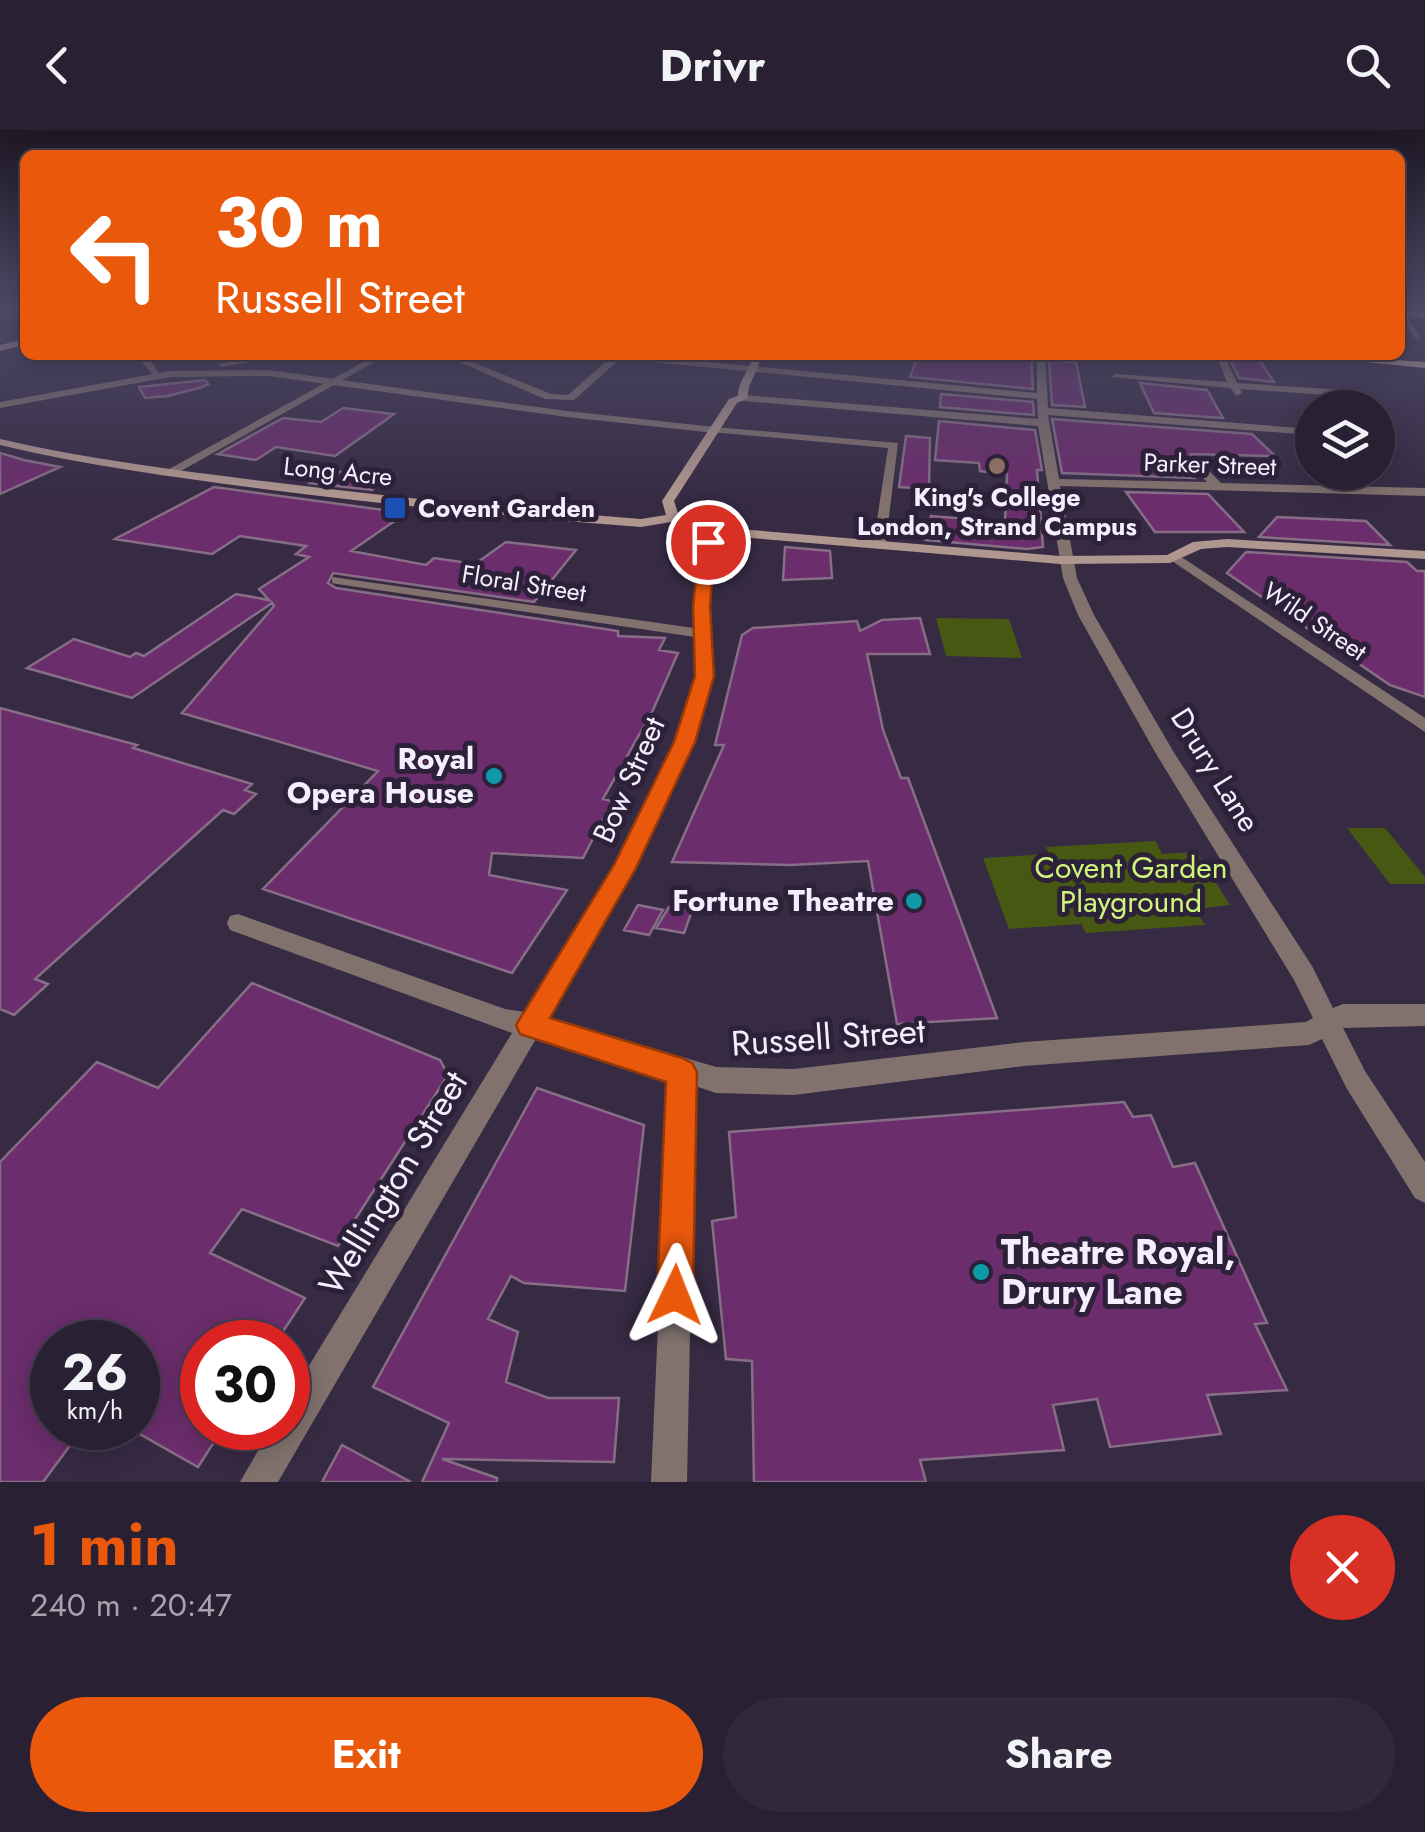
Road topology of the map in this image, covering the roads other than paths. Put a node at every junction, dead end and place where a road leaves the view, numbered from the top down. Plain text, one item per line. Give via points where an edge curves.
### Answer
1 (160, 371) edge
2 (355, 371) edge
3 (486, 371) edge
4 (601, 371) edge
5 (754, 371) edge
6 (781, 371) edge
7 (1041, 371) edge
8 (1227, 371) edge
9 (165, 375) junction
10 (1116, 377) dead end
11 (340, 380) junction
12 (1235, 389) junction
13 (1295, 391) edge
14 (1040, 396) junction
15 (743, 398) junction
16 (0, 405) edge
17 (1042, 417) junction
18 (715, 430) junction
19 (1295, 431) edge
20 (0, 442) edge
21 (97, 453) dead end
22 (82, 460) junction
23 (1207, 464) dead end
24 (168, 473) junction
25 (1054, 482) junction
26 (1218, 487) junction
27 (1425, 492) edge
28 (673, 518) junction
29 (708, 537) junction
30 (880, 546) junction
31 (1425, 555) edge
32 (1177, 558) junction
33 (1068, 560) junction
34 (337, 580) dead end
35 (704, 634) junction
36 (1425, 726) edge
37 (238, 923) dead end
38 (1425, 1015) edge
39 (530, 1025) junction
40 (1326, 1026) junction
41 (682, 1072) junction
42 (1425, 1188) edge
43 (258, 1482) edge
44 (669, 1482) edge

1 - 9 street
2 - 11 street
3 - 4 street via 549,397 570,398
5 - 15 main road
6 - 14 street
7 - 14 street, Drury Lane
8 - 12 street
9 - 11 street
9 - 16 street
10 - 12 street
11 - 18 street
11 - 24 street
12 - 13 street
14 - 17 street, Drury Lane
15 - 17 street
15 - 18 main road
17 - 19 street
17 - 25 street, Drury Lane
18 - 28 main road via 668,501
18 - 30 street via 894,445
20 - 22 main road, Long Acre
21 - 22 street
22 - 24 main road, Long Acre
23 - 26 street via 1194,463
24 - 28 main road, Long Acre via 448,508 641,523
25 - 26 street, Parker Street
25 - 33 street, Drury Lane
26 - 27 street, Parker Street
28 - 29 main road
29 - 30 main road via 739,533
29 - 35 street, Bow Street
30 - 33 main road
31 - 32 main road via 1227,543 1198,545
32 - 33 main road
32 - 36 street, Wild Street
33 - 40 street, Drury Lane via 1096,632 1303,973
34 - 35 street, Floral Street
35 - 39 street, Bow Street via 705,676 681,750 624,868
37 - 39 street, Russell Street
38 - 40 street, Russell Street via 1343,1016
39 - 41 street, Russell Street
39 - 43 street, Wellington Street
40 - 41 street, Russell Street via 1310,1033 1024,1054 794,1082
40 - 42 street, Drury Lane
41 - 44 street

